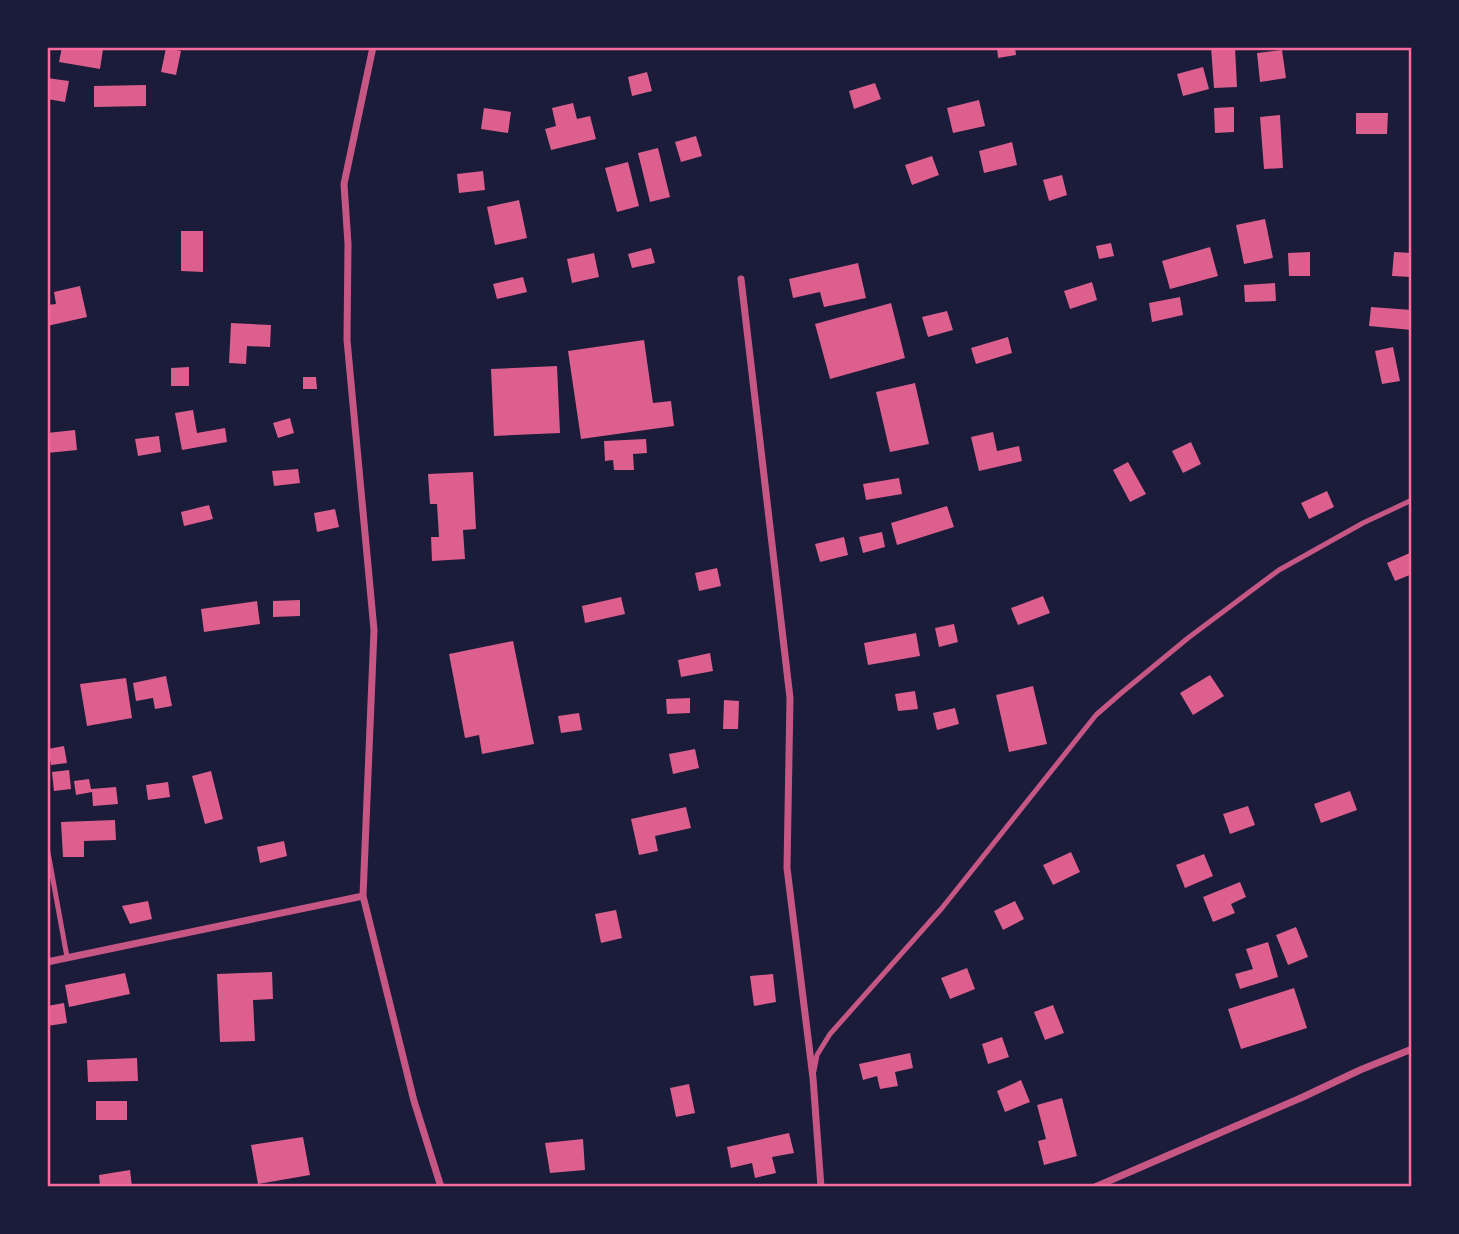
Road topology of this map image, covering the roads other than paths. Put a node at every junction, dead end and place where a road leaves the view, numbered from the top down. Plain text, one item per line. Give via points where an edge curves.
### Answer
1 (373, 47) edge
2 (741, 279) dead end
3 (1412, 500) edge
4 (47, 847) edge
5 (363, 896) junction
6 (67, 957) junction
7 (47, 962) edge
8 (1412, 1049) edge
9 (813, 1078) junction
10 (441, 1187) edge
11 (821, 1187) edge
12 (1095, 1187) edge

1 - 5 street via 344,184 346,340 374,630
2 - 9 street via 790,698 788,868
3 - 9 lane via 1279,570 1096,715 943,908 830,1034 817,1055
4 - 6 lane
5 - 6 street
5 - 10 street via 414,1101
6 - 7 street
8 - 12 street
9 - 11 street

